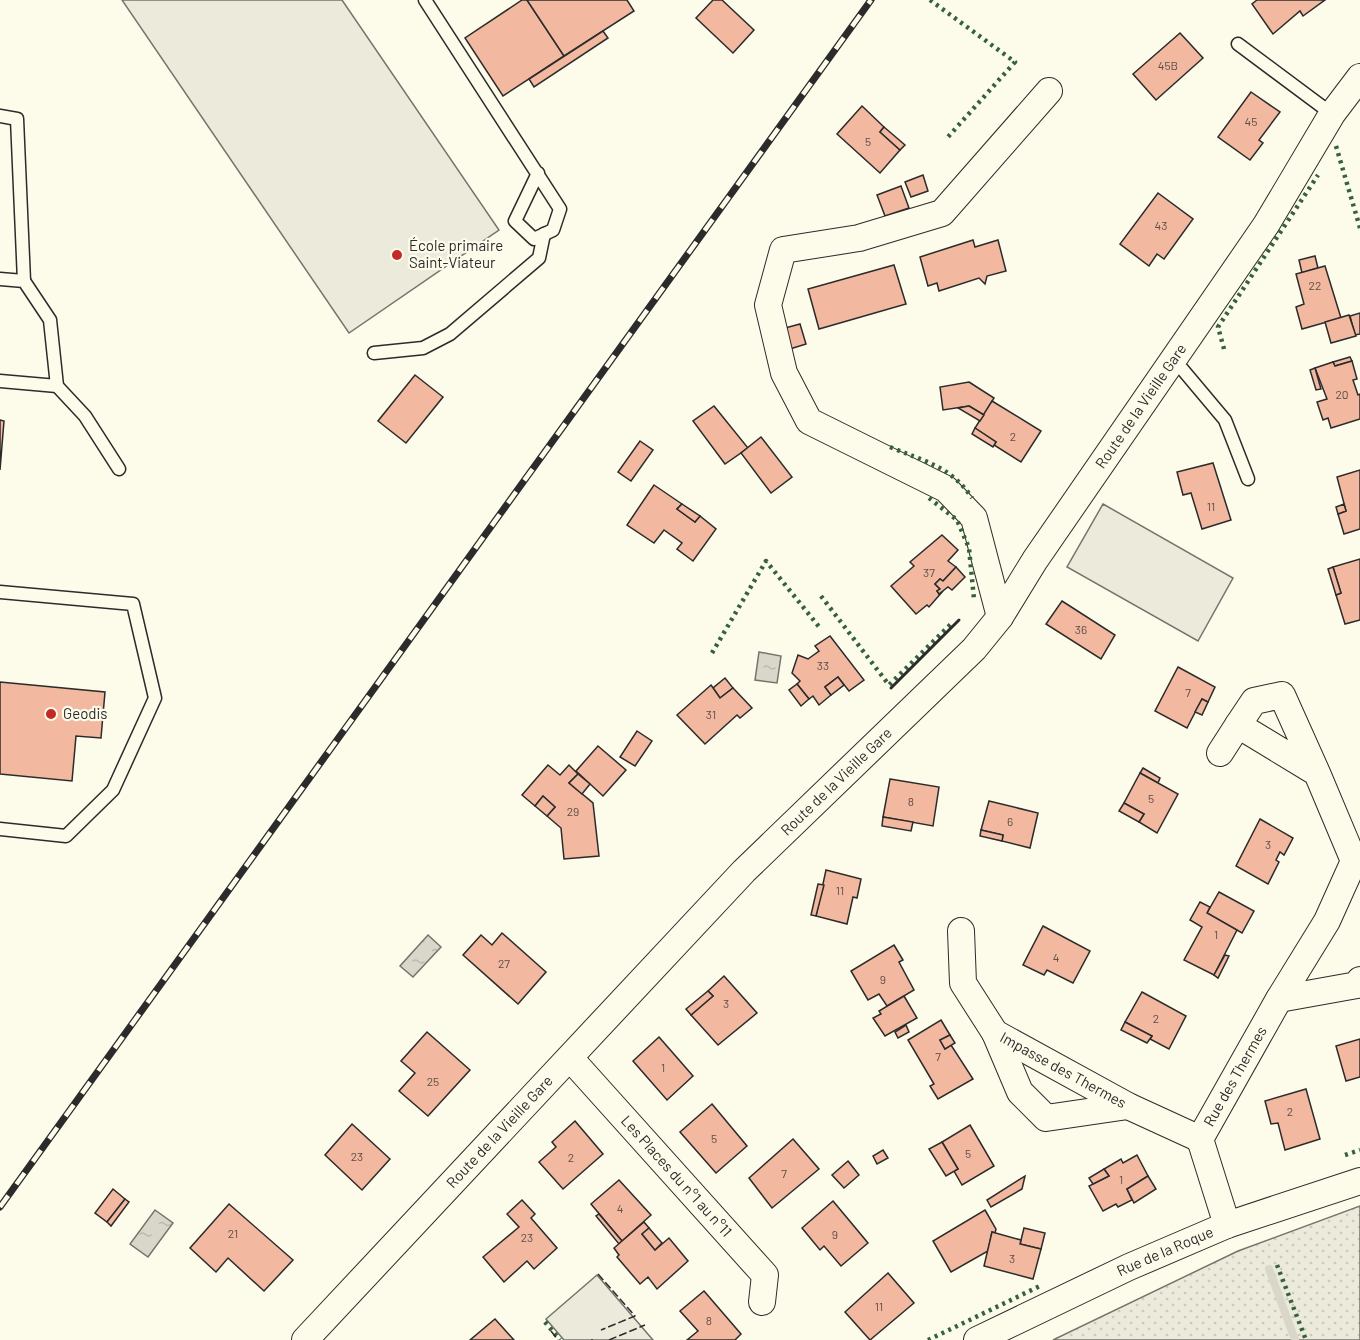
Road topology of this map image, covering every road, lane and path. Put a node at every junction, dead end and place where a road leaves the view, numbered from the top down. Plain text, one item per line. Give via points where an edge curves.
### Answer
1 (425, 0) edge
2 (1238, 44) dead end
3 (1360, 77) edge
4 (1049, 91) dead end
5 (1332, 114) junction
6 (0, 116) edge
7 (538, 173) junction
8 (544, 234) junction
9 (0, 279) edge
10 (24, 281) junction
11 (374, 353) dead end
12 (1173, 362) junction
13 (0, 381) edge
14 (57, 387) junction
15 (119, 469) dead end
16 (1248, 479) dead end
17 (0, 592) edge
18 (1000, 617) junction
19 (1238, 725) junction
20 (1220, 753) dead end
21 (1317, 773) junction
22 (0, 830) edge
23 (1357, 872) edge
24 (961, 931) dead end
25 (1360, 980) edge
26 (1279, 999) junction
27 (995, 1033) junction
28 (570, 1058) junction
29 (1128, 1106) junction
30 (1200, 1139) junction
31 (1360, 1181) edge
32 (1227, 1225) junction
33 (762, 1302) dead end
34 (304, 1340) edge
35 (977, 1340) edge

1 - 7 lane
2 - 5 lane
3 - 5 street, Route de la Vieille Gare
4 - 18 street via 942,213 859,238 783,250 768,305 784,373 808,420 946,489 974,518
5 - 12 street, Route de la Vieille Gare via 1266,225
6 - 10 lane via 17,119
7 - 8 lane via 560,209 553,230
7 - 8 lane via 515,221 534,239
8 - 11 lane via 539,258 450,334 423,348
9 - 10 lane
10 - 14 lane via 50,320
12 - 16 lane via 1225,420
12 - 18 street, Route de la Vieille Gare via 1035,560
13 - 14 lane
14 - 15 lane via 85,416
17 - 22 lane via 133,604 155,698 113,790 66,836
18 - 28 street, Route de la Vieille Gare via 974,649 744,871
19 - 20 street
19 - 21 street
19 - 21 street, Rue des Thermes via 1254,701 1282,695
21 - 23 street, Rue des Thermes
23 - 26 street, Rue des Thermes
24 - 27 street, Impasse des Thermes via 963,983
25 - 26 street via 1357,985
26 - 30 street, Rue des Thermes
27 - 29 street, Impasse des Thermes
27 - 29 street via 1020,1092 1046,1118
28 - 33 street, Les Places du n°1 au n°11 via 765,1275
28 - 34 street, Route de la Vieille Gare
29 - 30 street, Impasse des Thermes
30 - 32 street, Rue des Thermes
31 - 32 street, Rue de la Roque
32 - 35 street, Rue de la Roque

